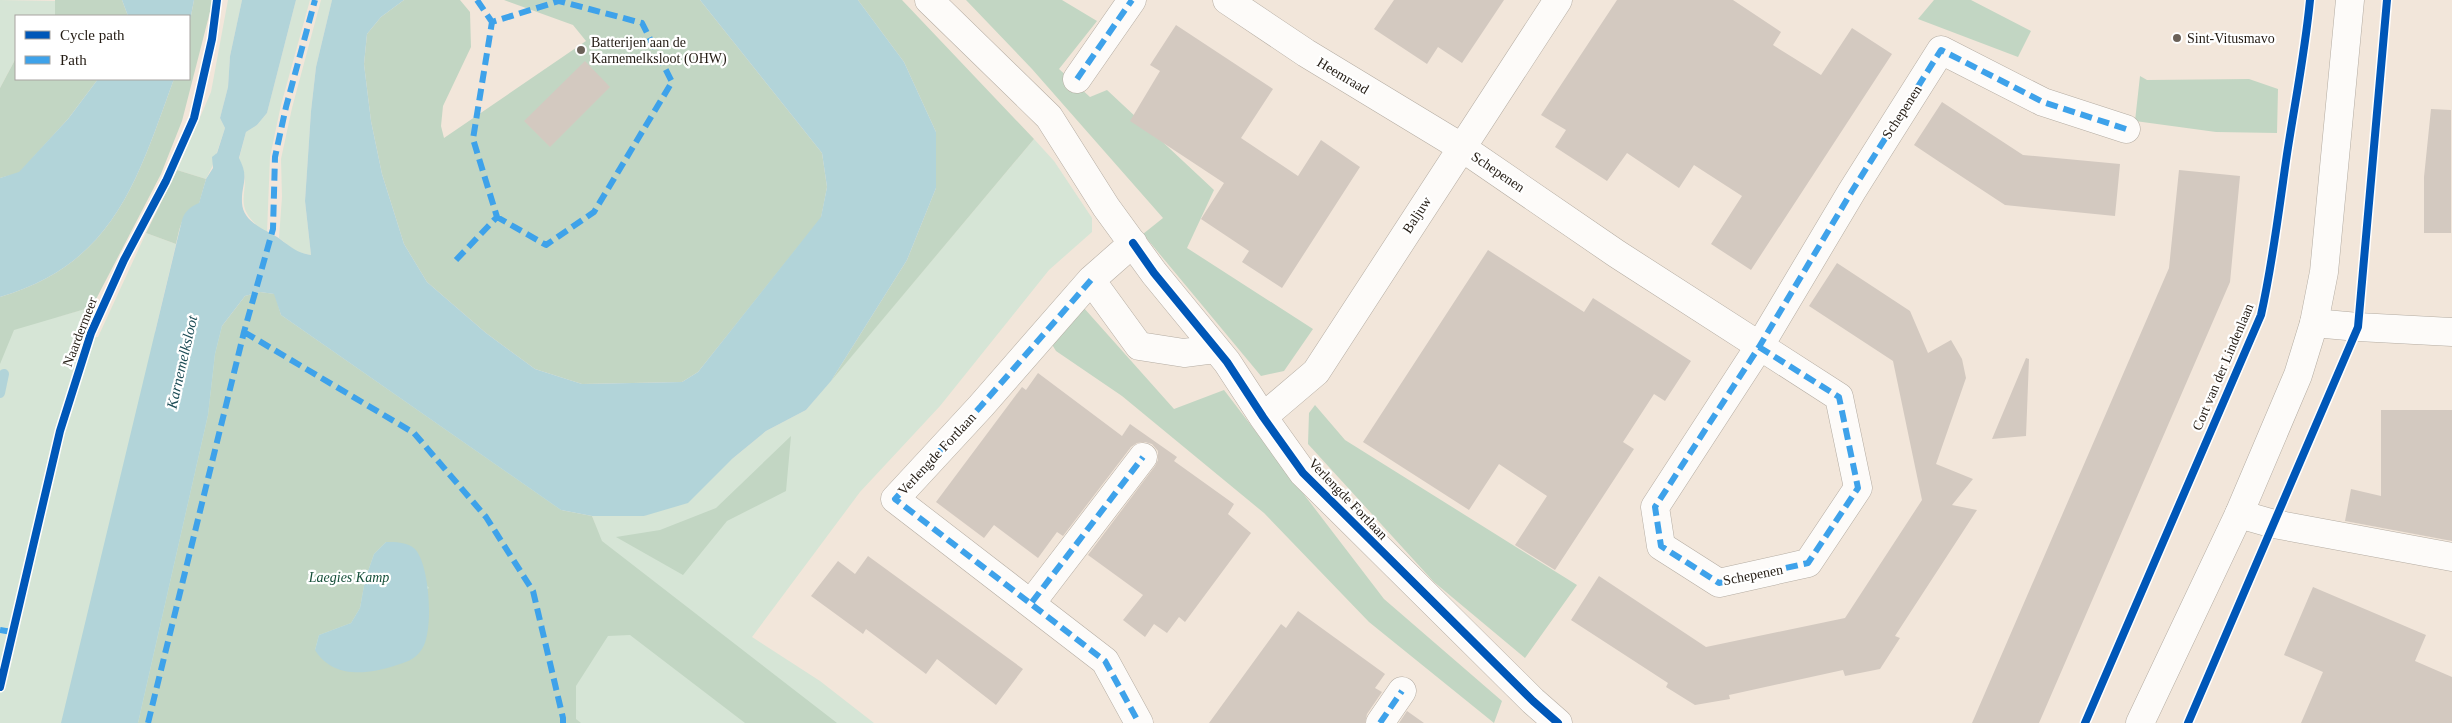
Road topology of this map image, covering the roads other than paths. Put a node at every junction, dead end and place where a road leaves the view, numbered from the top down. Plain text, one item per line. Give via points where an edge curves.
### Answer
1 (929, 0) edge
2 (1132, 0) edge
3 (1227, 0) edge
4 (1558, 0) edge
5 (2350, 0) edge
6 (1077, 79) dead end
7 (2126, 129) dead end
8 (1461, 147) junction
9 (1133, 243) junction
10 (1091, 280) junction
11 (2314, 323) junction
12 (2452, 332) edge
13 (1759, 347) junction
14 (1215, 349) junction
15 (1263, 417) junction
16 (1143, 457) dead end
17 (2239, 514) junction
18 (2452, 557) edge
19 (1032, 602) junction
20 (1402, 691) dead end
21 (1139, 723) edge
22 (1380, 723) edge
23 (1558, 723) edge
24 (2140, 723) edge

1 - 9 street, Verlengde Fortlaan via 1049,117
2 - 6 street
3 - 8 street, Heemraad via 1306,53
4 - 8 street, Baljuw
5 - 11 street via 2324,272
7 - 13 street, Schepenen via 2043,102 1942,50 1852,191
8 - 13 street, Schepenen
8 - 15 street, Baljuw via 1316,372
9 - 10 street, Verlengde Fortlaan
9 - 14 street, Verlengde Fortlaan
10 - 14 street via 1139,346 1184,352
10 - 19 street, Verlengde Fortlaan via 895,499
11 - 12 street
11 - 17 street via 2298,375
13 - 13 street, Schepenen via 1839,397 1858,488 1808,564 1718,583 1661,546 1655,507
14 - 15 street, Verlengde Fortlaan
15 - 23 street, Verlengde Fortlaan via 1303,474
16 - 19 street
17 - 18 street via 2274,524
17 - 24 street
19 - 21 street, Verlengde Fortlaan via 1105,660
20 - 22 street

